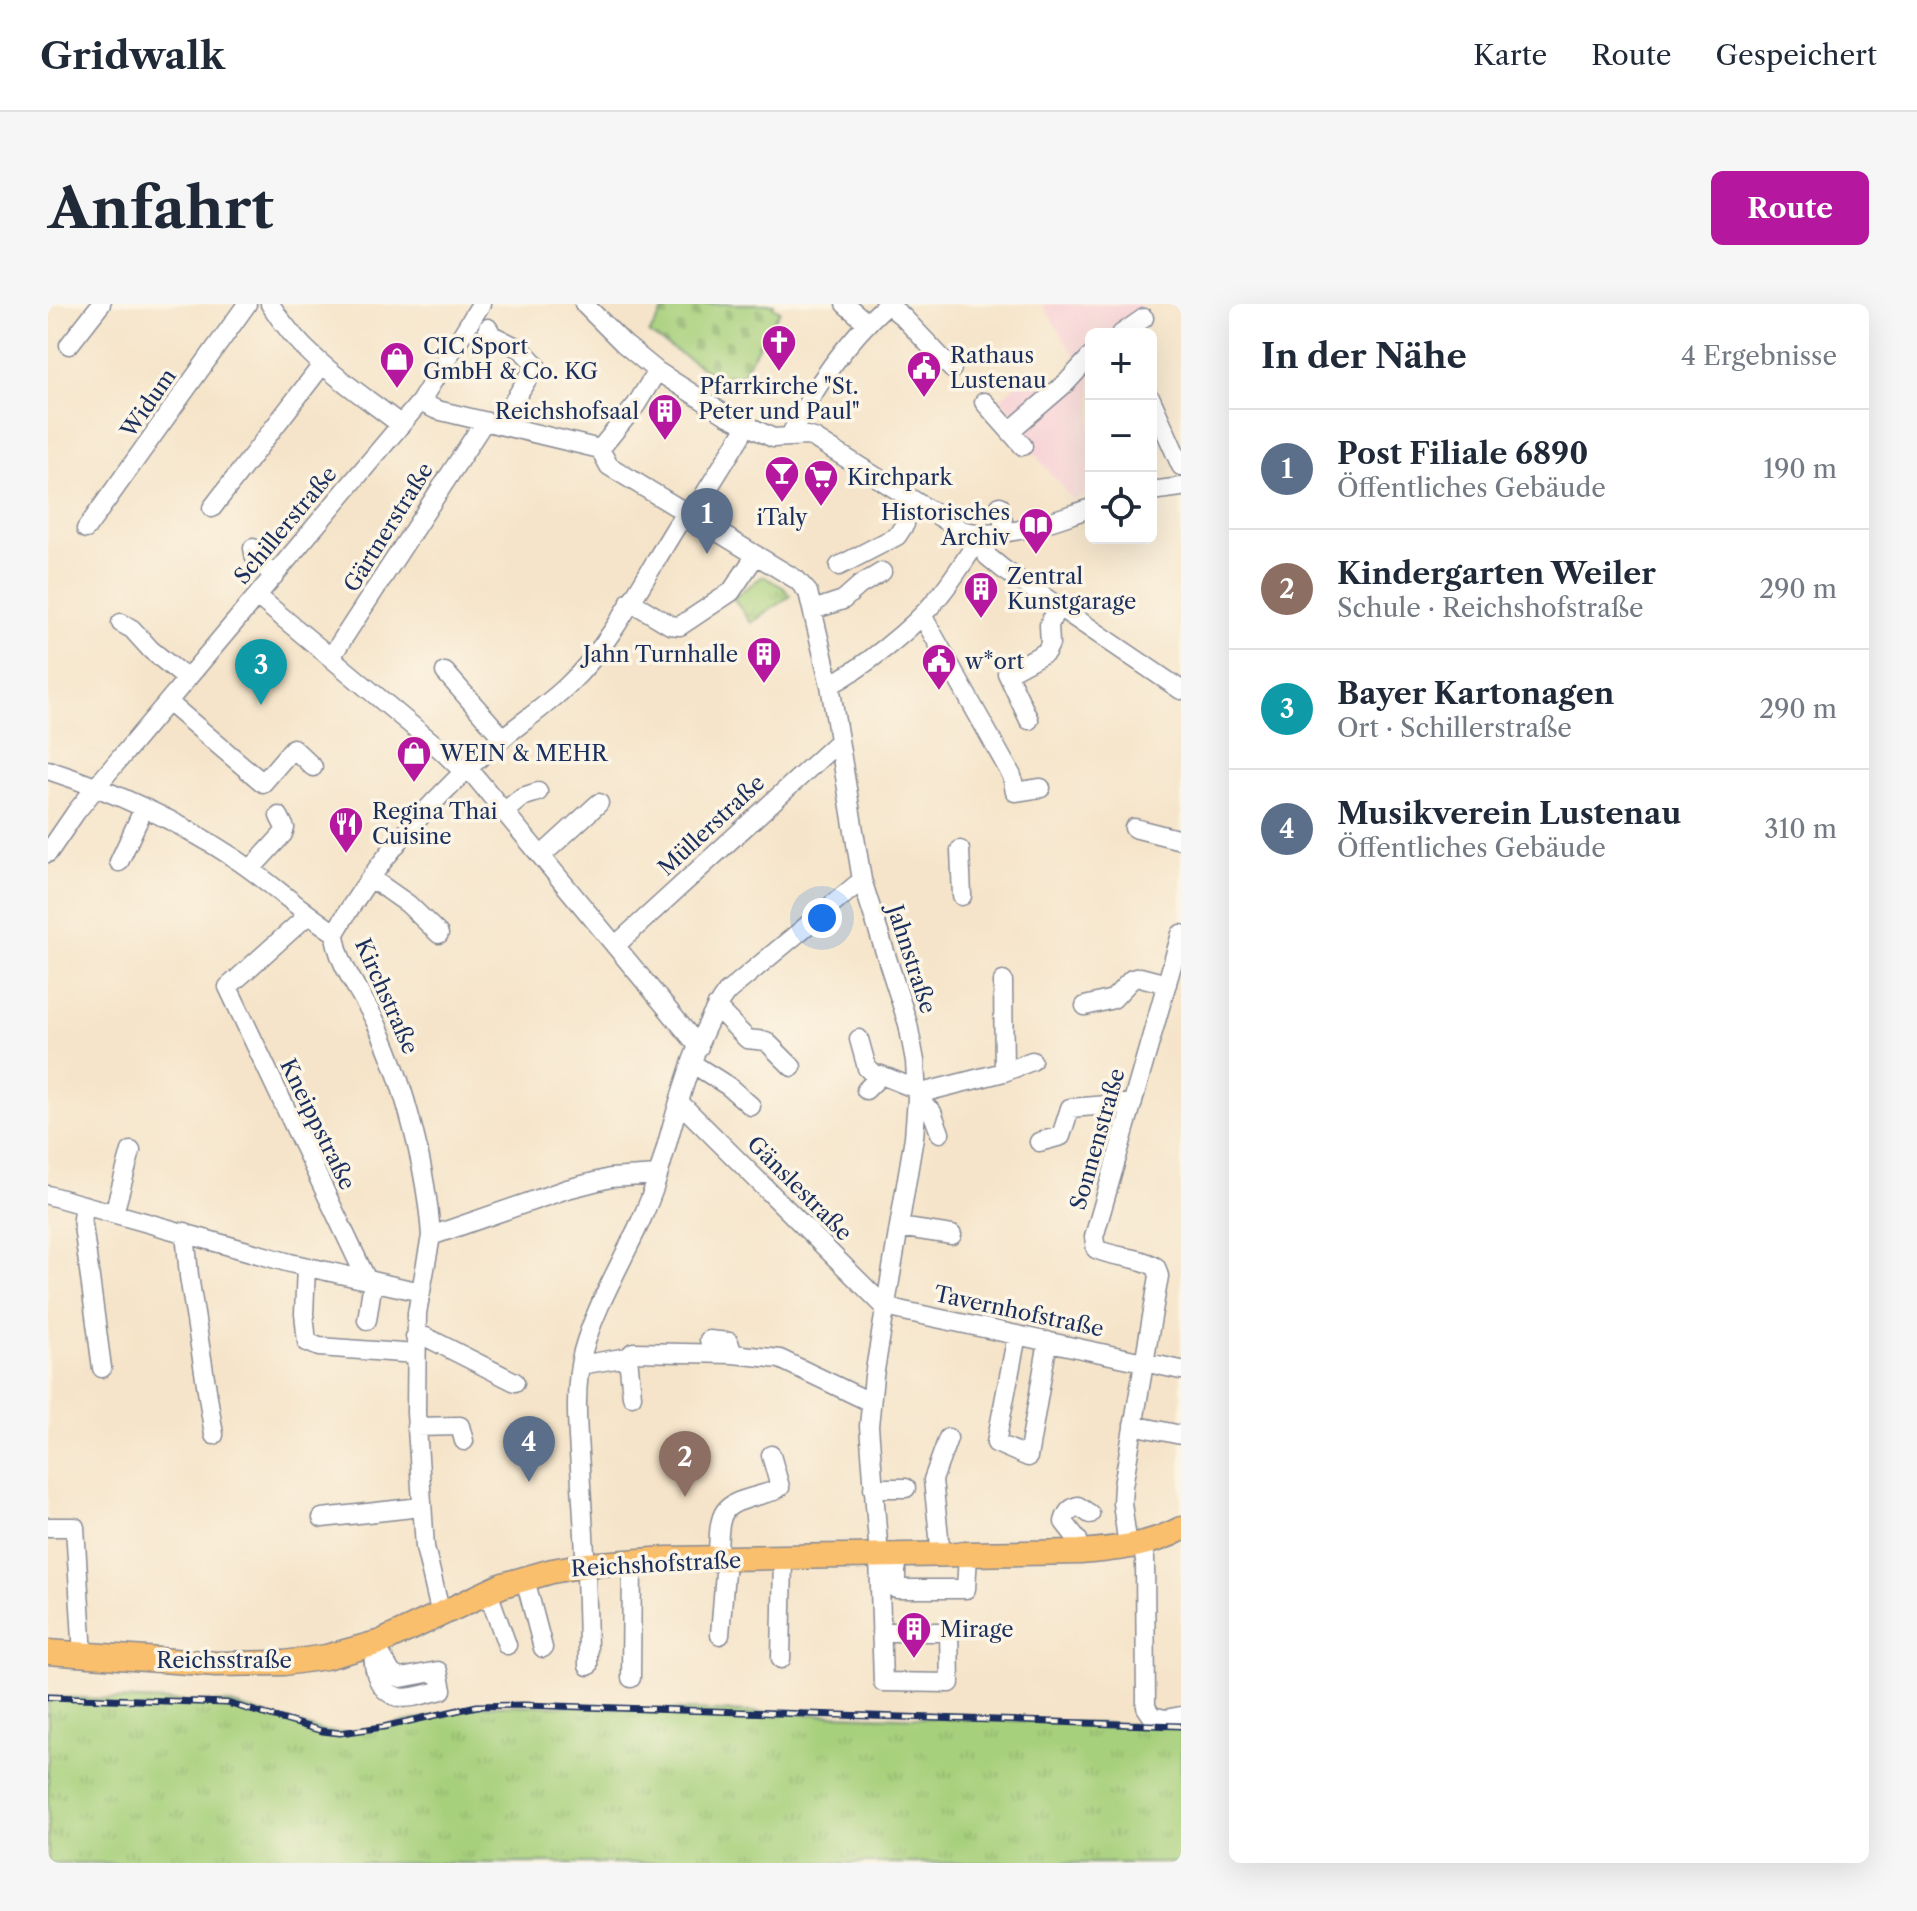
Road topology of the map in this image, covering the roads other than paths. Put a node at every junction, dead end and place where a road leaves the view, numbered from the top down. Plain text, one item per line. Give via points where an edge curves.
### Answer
1 (101, 304) edge
2 (247, 304) edge
3 (270, 304) edge
4 (481, 304) edge
5 (584, 304) edge
6 (845, 304) edge
7 (887, 304) edge
8 (1144, 318) dead end
9 (867, 323) junction
10 (480, 324) junction
11 (1130, 328) edge
12 (524, 341) dead end
13 (69, 345) dead end
14 (1085, 362) edge
15 (319, 363) junction
16 (952, 369) dead end
17 (657, 371) junction
18 (1151, 400) edge
19 (420, 402) junction
20 (984, 402) dead end
21 (492, 424) junction
22 (401, 425) junction
23 (1010, 431) junction
24 (742, 434) dead end
25 (790, 436) junction
26 (1023, 446) dead end
27 (600, 449) junction
28 (240, 459) dead end
29 (1181, 466) edge
30 (1181, 487) edge
31 (1157, 490) edge
32 (919, 505) junction
33 (1000, 506) dead end
34 (212, 508) dead end
35 (1085, 510) edge
36 (684, 518) junction
37 (905, 524) junction
38 (86, 529) dead end
39 (886, 529) dead end
40 (1005, 532) junction
41 (982, 534) junction
42 (253, 548) dead end
43 (749, 551) junction
44 (839, 566) dead end
45 (882, 572) dead end
46 (274, 576) junction
47 (257, 596) junction
48 (630, 601) junction
49 (1057, 607) junction
50 (813, 610) junction
51 (922, 615) junction
52 (121, 623) dead end
53 (331, 657) junction
54 (445, 672) dead end
55 (187, 679) junction
56 (830, 685) junction
57 (1181, 690) edge
58 (168, 702) junction
59 (1029, 720) dead end
60 (503, 738) junction
61 (839, 741) junction
62 (313, 767) dead end
63 (48, 770) edge
64 (466, 770) junction
65 (96, 787) junction
66 (1041, 788) dead end
67 (538, 792) dead end
68 (599, 803) dead end
69 (144, 808) junction
70 (504, 812) junction
71 (279, 816) dead end
72 (1134, 828) dead end
73 (1181, 840) edge
74 (960, 850) dead end
75 (48, 853) edge
76 (541, 856) junction
77 (119, 862) dead end
78 (251, 869) junction
79 (371, 878) junction
80 (862, 880) junction
81 (962, 896) dead end
82 (308, 915) junction
83 (335, 933) junction
84 (439, 934) dead end
85 (1181, 934) edge
86 (615, 946) junction
87 (1178, 959) edge
88 (1003, 981) dead end
89 (1167, 984) junction
90 (1085, 1006) dead end
91 (716, 1007) junction
92 (859, 1039) dead end
93 (696, 1056) junction
94 (1032, 1061) dead end
95 (792, 1067) dead end
96 (1004, 1072) junction
97 (916, 1094) junction
98 (680, 1103) junction
99 (1133, 1103) junction
100 (751, 1106) dead end
101 (940, 1133) dead end
102 (1039, 1142) dead end
103 (131, 1151) dead end
104 (658, 1175) junction
105 (48, 1195) edge
106 (84, 1205) junction
107 (114, 1213) junction
108 (899, 1227) junction
109 (185, 1232) junction
110 (952, 1235) dead end
111 (431, 1236) junction
112 (306, 1267) junction
113 (370, 1280) junction
114 (421, 1292) junction
115 (885, 1307) junction
116 (367, 1320) dead end
117 (1017, 1335) junction
118 (709, 1340) dead end
119 (1048, 1341) junction
120 (419, 1343) junction
121 (733, 1354) junction
122 (628, 1357) junction
123 (1143, 1362) junction
124 (580, 1365) junction
125 (102, 1368) dead end
126 (1181, 1370) edge
127 (515, 1382) dead end
128 (632, 1396) dead end
129 (870, 1402) junction
130 (1133, 1425) junction
131 (416, 1427) junction
132 (214, 1435) dead end
133 (1181, 1435) edge
134 (948, 1438) dead end
135 (464, 1441) dead end
136 (771, 1455) dead end
137 (873, 1488) junction
138 (906, 1488) dead end
139 (421, 1507) junction
140 (1090, 1514) dead end
141 (322, 1518) dead end
142 (48, 1527) edge
143 (1181, 1529) edge
144 (1135, 1546) junction
145 (1080, 1552) junction
146 (941, 1555) junction
147 (968, 1555) junction
148 (888, 1556) junction
149 (783, 1558) junction
150 (722, 1559) junction
151 (632, 1562) junction
152 (586, 1565) junction
153 (525, 1579) junction
154 (488, 1592) junction
155 (441, 1615) junction
156 (881, 1632) junction
157 (720, 1635) dead end
158 (507, 1645) dead end
159 (543, 1648) dead end
160 (48, 1652) edge
161 (83, 1655) junction
162 (781, 1659) dead end
163 (588, 1666) dead end
164 (631, 1678) dead end
165 (1181, 1716) edge

1 - 13 street
2 - 38 street, Widum
3 - 15 street
4 - 10 street, Schillerstraße
5 - 17 street
6 - 9 street
7 - 9 street
7 - 16 street
8 - 11 street
9 - 25 street via 811,395
10 - 12 street
10 - 19 street, Schillerstraße
10 - 21 street, Gärtnerstraße via 536,365
14 - 23 street
15 - 22 street
15 - 28 street
15 - 34 street
17 - 25 street via 765,436
17 - 27 street
18 - 29 street
19 - 21 street
19 - 22 street, Schillerstraße
20 - 23 street
21 - 27 street
21 - 53 street, Gärtnerstraße
22 - 46 street, Schillerstraße
23 - 26 street
24 - 36 street, Kirchstraße
25 - 32 street via 814,438
27 - 36 street, Jahnstraße via 607,470 628,477
30 - 31 street
32 - 37 street
32 - 41 street via 933,521
33 - 40 street
35 - 40 street
36 - 43 street, Jahnstraße
36 - 48 street, Kirchstraße
37 - 39 street
37 - 44 street via 897,536
40 - 41 street
41 - 49 street via 987,556
41 - 51 street
42 - 46 street via 255,558
43 - 48 street via 731,592 680,626
43 - 50 street, Jahnstraße via 805,587
45 - 50 street via 843,600
46 - 47 street, Schillerstraße
47 - 53 street
47 - 55 street, Schillerstraße
48 - 60 street, Kirchstraße via 568,685
49 - 57 street
49 - 59 street via 1046,652 1007,673
50 - 56 street, Jahnstraße
51 - 56 street
51 - 66 street via 1012,776 1007,794
52 - 55 street
53 - 64 street
54 - 60 street
55 - 58 street, Schillerstraße
56 - 61 street, Jahnstraße
58 - 62 street via 263,783 293,748
58 - 65 street, Schillerstraße
60 - 64 street, Kirchstraße
61 - 80 street, Jahnstraße
61 - 86 street, Müllerstraße
63 - 65 street
64 - 70 street
64 - 79 street, Kirchstraße
65 - 69 street
65 - 75 street, Schillerstraße
67 - 70 street
68 - 76 street
69 - 77 street
69 - 78 street
70 - 76 street
71 - 78 street via 284,820 283,834
72 - 73 street
74 - 81 street
76 - 86 street
78 - 82 street
79 - 83 street, Kirchstraße
79 - 84 street
80 - 91 street via 727,992
80 - 97 street, Jahnstraße via 908,1024
82 - 83 street
82 - 113 street, Kneippstraße via 228,987
83 - 111 street, Kirchstraße via 339,954 394,1068 426,1191
85 - 87 street, Sonnenstraße
86 - 93 street
87 - 89 street, Sonnenstraße
88 - 96 street
89 - 90 street via 1132,979 1113,999
89 - 99 street, Sonnenstraße
91 - 93 street
91 - 95 street via 747,1039 766,1041
92 - 97 street via 872,1084 881,1075
93 - 98 street
93 - 100 street
94 - 96 street
96 - 97 street
97 - 101 street via 932,1112
97 - 108 street, Jahnstraße
98 - 104 street
98 - 115 street, Gänslestraße
99 - 102 street via 1070,1108 1061,1136
99 - 123 street, Sonnenstraße via 1094,1237 1096,1249 1106,1254 1156,1267 1159,1276
103 - 107 street
104 - 111 street via 610,1178 567,1189
104 - 124 street
105 - 106 street
106 - 107 street
106 - 125 street
107 - 109 street
108 - 110 street
108 - 115 street, Jahnstraße
109 - 112 street
109 - 132 street
111 - 114 street, Kirchstraße
112 - 113 street
112 - 120 street via 307,1342 319,1347
113 - 114 street
113 - 116 street
114 - 120 street, Kirchstraße
115 - 117 street, Tavernhofstraße
115 - 129 street, Jahnstraße
117 - 119 street, Tavernhofstraße
117 - 119 street via 996,1443 1028,1457
118 - 121 street via 729,1342
119 - 123 street, Tavernhofstraße
120 - 127 street
120 - 131 street, Kirchstraße
121 - 122 street via 633,1352
121 - 129 street via 780,1359
122 - 124 street
122 - 128 street
123 - 126 street, Tavernhofstraße
123 - 130 street
124 - 152 street
129 - 137 street, Jahnstraße
130 - 133 street
130 - 144 street via 1122,1503
131 - 135 street via 460,1426
131 - 139 street, Kirchstraße
134 - 146 street via 933,1480
136 - 150 street via 780,1487 722,1511
137 - 138 street
137 - 148 street, Jahnstraße
139 - 141 street
139 - 155 street, Kirchstraße
140 - 145 street via 1078,1506 1066,1514 1064,1522
142 - 161 street via 75,1527
143 - 144 main road, Reichshofstraße
144 - 145 main road, Reichshofstraße
144 - 165 street via 1145,1559 1146,1707 1152,1716
145 - 147 main road, Reichshofstraße
146 - 147 main road, Reichshofstraße
146 - 148 main road, Reichshofstraße
147 - 148 street via 966,1589 896,1589
148 - 149 main road, Reichshofstraße
148 - 156 street
149 - 150 main road, Reichshofstraße
149 - 162 street
150 - 151 main road, Reichshofstraße
150 - 157 street
151 - 152 main road, Reichshofstraße
151 - 164 street
152 - 153 main road, Reichshofstraße
152 - 163 street
153 - 154 main road, Reichshofstraße
153 - 159 street
154 - 155 main road, Reichshofstraße
154 - 158 street
155 - 161 main road, Reichsstraße via 375,1644 326,1657 257,1665
156 - 156 street via 949,1632 950,1683 883,1682
160 - 161 main road, Reichsstraße

